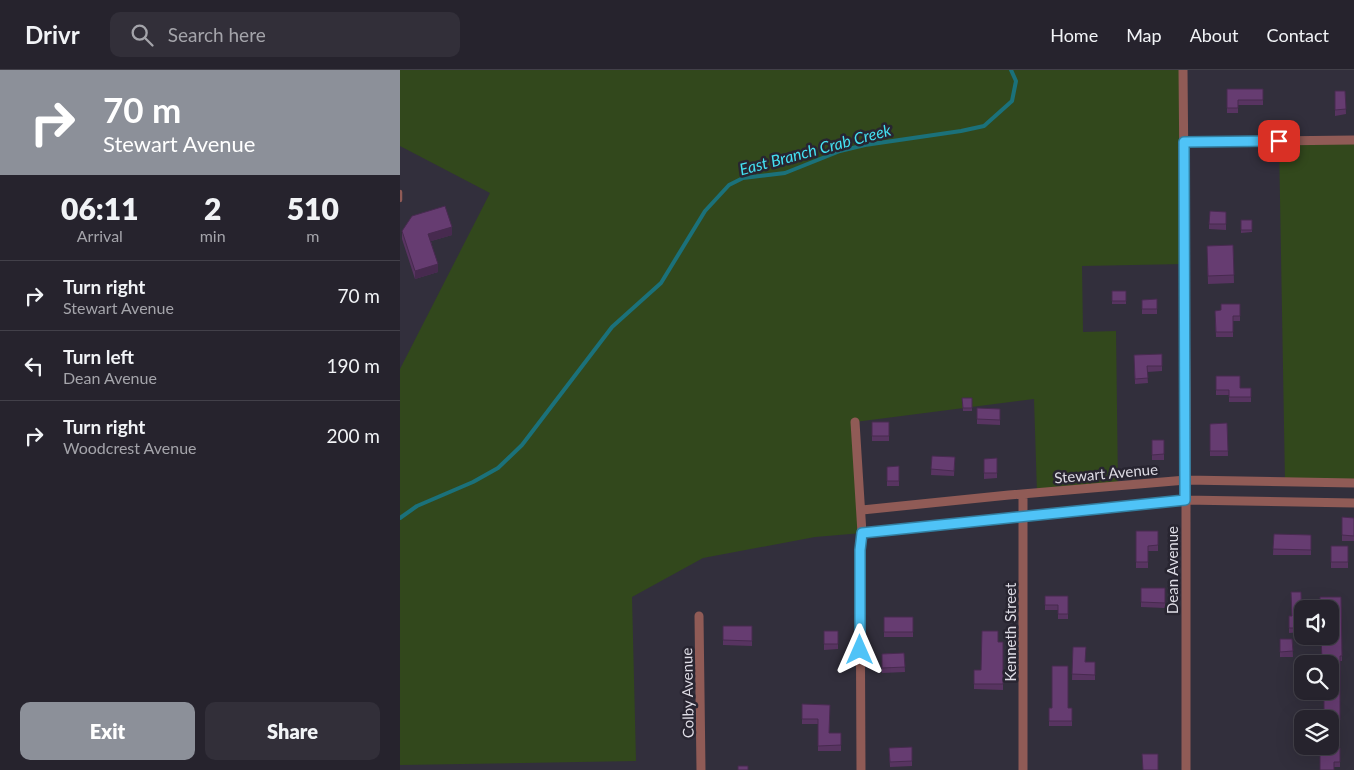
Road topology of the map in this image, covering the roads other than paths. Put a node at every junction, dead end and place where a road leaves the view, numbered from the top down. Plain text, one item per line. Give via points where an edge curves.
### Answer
1 (1183, 70) edge
2 (1354, 140) edge
3 (1184, 142) junction
4 (400, 192) edge
5 (400, 200) edge
6 (855, 422) dead end
7 (1186, 480) junction
8 (1354, 483) edge
9 (1023, 494) junction
10 (1185, 500) junction
11 (1354, 503) edge
12 (862, 510) junction
13 (1023, 517) junction
14 (862, 533) junction
15 (699, 616) dead end
16 (701, 770) edge
17 (860, 770) edge
18 (1023, 770) edge
19 (1186, 770) edge

1 - 3 street, Dean Avenue
2 - 3 street
3 - 7 street, Dean Avenue
4 - 5 lane
6 - 12 street
7 - 8 street, Stewart Avenue
7 - 9 street, Stewart Avenue
7 - 10 street, Dean Avenue
9 - 12 street, Stewart Avenue
9 - 13 street, Kenneth Street
10 - 11 street
10 - 13 street
10 - 19 street, Dean Avenue
12 - 14 street
13 - 14 street
13 - 18 street, Kenneth Street
14 - 17 street
15 - 16 street, Colby Avenue

